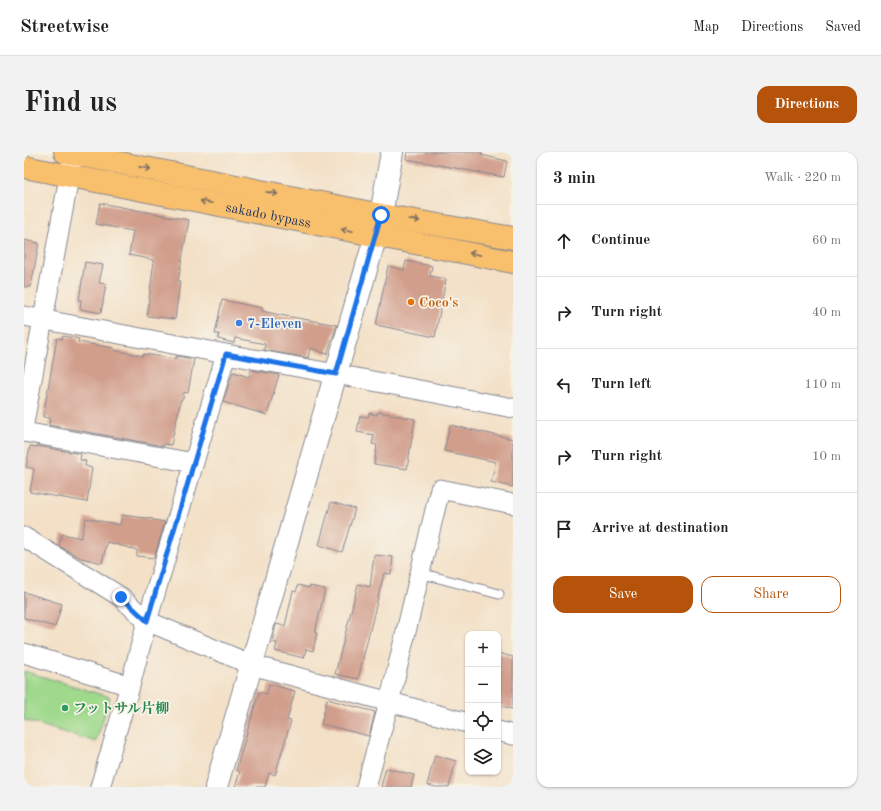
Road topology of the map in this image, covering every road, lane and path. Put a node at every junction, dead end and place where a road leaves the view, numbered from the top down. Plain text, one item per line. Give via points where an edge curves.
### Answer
1 (392, 152) edge
2 (71, 153) edge
3 (24, 167) edge
4 (70, 176) junction
5 (378, 225) junction
6 (513, 238) edge
7 (513, 262) edge
8 (24, 316) edge
9 (44, 319) junction
10 (226, 354) junction
11 (336, 374) junction
12 (513, 408) edge
13 (24, 423) edge
14 (24, 432) edge
15 (194, 463) junction
16 (513, 504) edge
17 (24, 537) edge
18 (420, 573) junction
19 (499, 594) dead end
20 (147, 621) junction
21 (24, 653) edge
22 (252, 665) junction
23 (130, 686) junction
24 (389, 703) junction
25 (465, 722) edge
26 (501, 732) edge
27 (513, 735) edge
28 (100, 787) edge
29 (216, 787) edge
30 (366, 787) edge

1 - 5 street
2 - 4 street
2 -> 5 highway, sakado bypass
3 - 4 highway, sakado bypass
5 -> 4 highway, sakado bypass
4 - 9 street
5 -> 6 highway, sakado bypass
7 -> 5 highway, sakado bypass
5 - 11 street
8 - 9 street
9 - 10 street
9 - 13 street
10 - 11 street
10 - 15 street
11 - 12 street
11 - 22 street
14 - 15 street
15 - 20 street
16 - 18 street via 440,489
17 - 20 street via 121,597
18 - 19 lane
18 - 24 street
20 - 22 street
20 - 23 street
21 - 23 street
22 - 24 street
22 - 29 street
23 - 28 street
24 - 25 street
24 - 30 street
26 - 27 street

